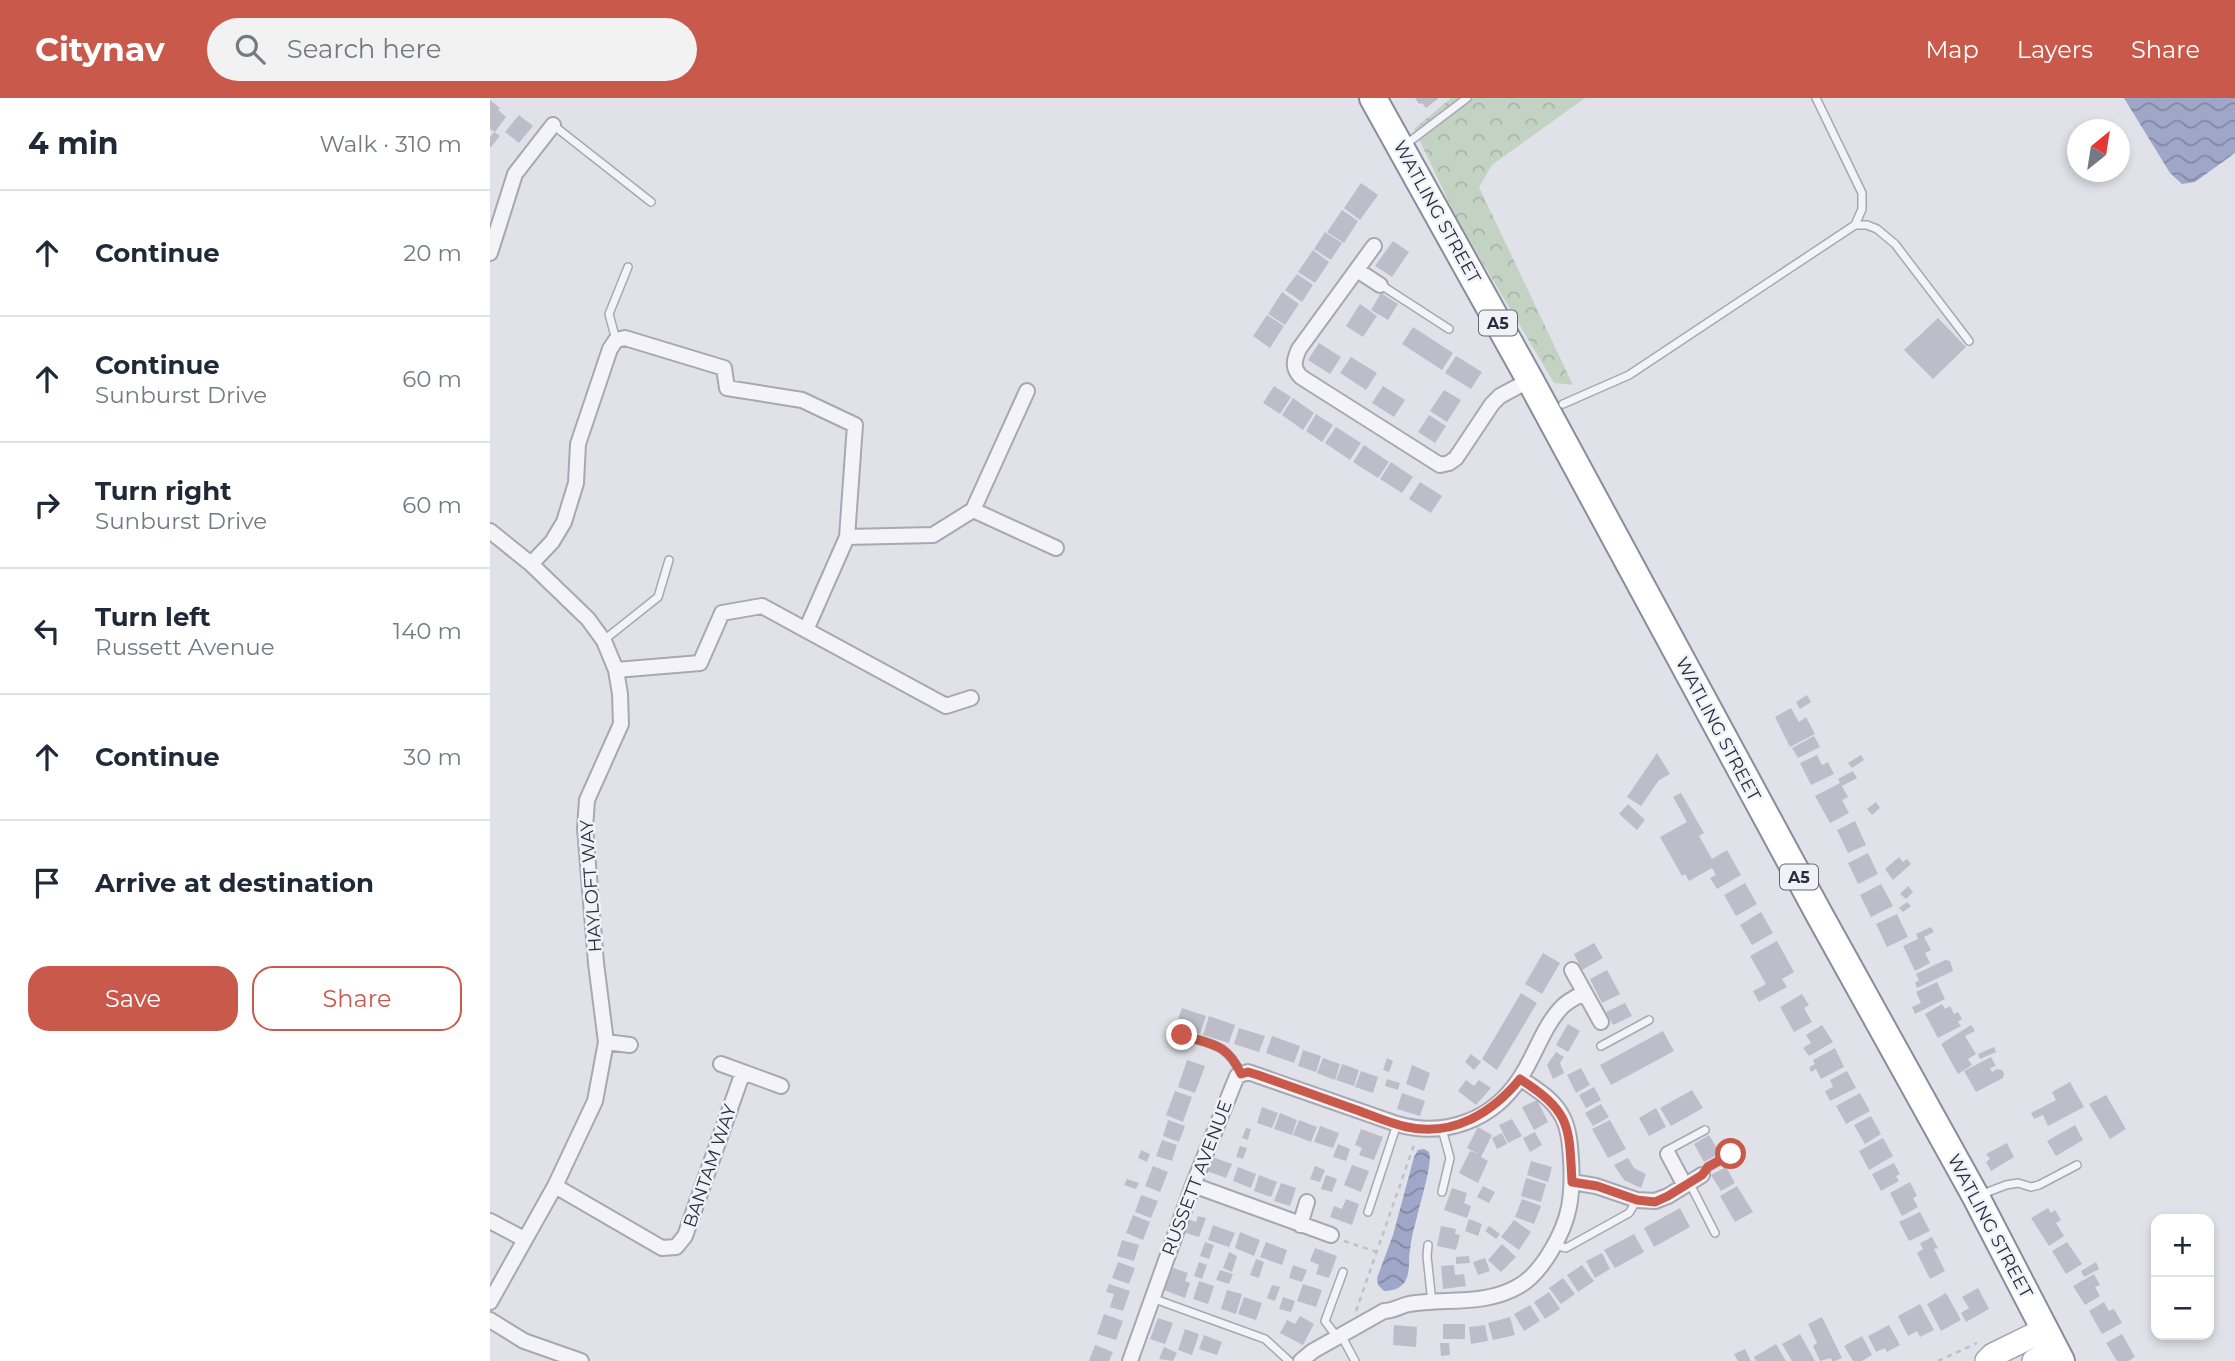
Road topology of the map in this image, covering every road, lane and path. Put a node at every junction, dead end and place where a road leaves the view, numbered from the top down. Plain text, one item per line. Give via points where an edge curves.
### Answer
1 (1373, 98) edge
2 (1467, 98) edge
3 (1816, 98) edge
4 (553, 125) joint
5 (1402, 148) junction
6 (651, 202) dead end
7 (1855, 226) junction
8 (1374, 246) dead end
9 (490, 253) edge
10 (628, 267) dead end
11 (1357, 270) junction
12 (1380, 285) joint
13 (1449, 329) dead end
14 (616, 340) junction
15 (1969, 341) dead end
16 (1530, 380) junction
17 (1027, 391) dead end
18 (1563, 404) dead end
19 (973, 510) junction
20 (490, 531) edge
21 (847, 537) junction
22 (1056, 548) dead end
23 (669, 560) dead end
24 (531, 564) junction
25 (806, 630) junction
26 (604, 641) junction
27 (616, 670) junction
28 (971, 698) dead end
29 (1572, 971) dead end
30 (1584, 993) junction
31 (1649, 1020) dead end
32 (1601, 1022) joint
33 (1182, 1035) dead end
34 (1611, 1039) junction
35 (606, 1042) junction
36 (630, 1045) dead end
37 (1601, 1046) dead end
38 (721, 1064) dead end
39 (743, 1072) junction
40 (1241, 1074) junction
41 (1520, 1079) junction
42 (781, 1087) dead end
43 (1397, 1124) junction
44 (1419, 1129) junction
45 (1442, 1129) junction
46 (1705, 1130) dead end
47 (1668, 1154) joint
48 (1731, 1154) dead end
49 (2077, 1165) dead end
50 (1692, 1180) junction
51 (1572, 1182) junction
52 (1193, 1185) junction
53 (555, 1186) junction
54 (1442, 1192) dead end
55 (1976, 1197) junction
56 (1637, 1200) junction
57 (1307, 1202) dead end
58 (1368, 1212) dead end
59 (490, 1221) edge
60 (1300, 1225) junction
61 (1715, 1233) dead end
62 (1331, 1235) joint
63 (524, 1239) junction
64 (1554, 1244) junction
65 (1428, 1245) dead end
66 (1377, 1252) junction
67 (1343, 1272) dead end
68 (1152, 1298) junction
69 (490, 1302) edge
70 (1432, 1303) junction
71 (490, 1320) edge
72 (1342, 1334) junction
73 (1987, 1350) edge
74 (2048, 1350) edge
75 (580, 1361) edge
76 (1130, 1361) edge
77 (1289, 1361) edge
78 (1301, 1361) edge
79 (1355, 1361) edge
80 (1938, 1361) edge

1 - 5 highway, WATLING STREET / A5
2 - 5 lane
3 - 7 lane via 1862,193
4 - 6 lane
4 - 9 street via 515,174
5 - 16 highway, WATLING STREET / A5
7 - 15 lane via 1877,229 1895,244
7 - 18 lane via 1629,375
8 - 11 street
10 - 14 lane via 609,314
11 - 12 street
11 - 16 street via 1299,349 1294,365 1301,377 1431,461 1440,465 1456,458 1492,404
12 - 13 lane
14 - 21 street via 625,338 724,368 727,388 802,400 855,425
14 - 24 street via 578,444 576,482 564,522
16 - 55 highway, WATLING STREET / A5
17 - 19 street
19 - 21 street via 933,535
19 - 22 street
20 - 24 street, HAYLOFT WAY
21 - 25 street
23 - 26 lane via 658,597
24 - 26 street, HAYLOFT WAY via 589,619
25 - 27 street via 762,606 722,613 700,663
25 - 28 street via 946,706
26 - 27 street, HAYLOFT WAY
27 - 35 street, HAYLOFT WAY via 621,724 587,800 585,828
29 - 30 street
30 - 32 street
30 - 41 street via 1561,1008
31 - 34 lane
32 - 34 lane
33 - 40 lane via 1226,1050
34 - 37 lane
35 - 36 street
35 - 53 street, HAYLOFT WAY via 595,1101
38 - 39 street
39 - 42 street
39 - 53 street, BANTAM WAY via 685,1236 676,1247 662,1248
40 - 43 street via 1258,1075
40 - 52 street, RUSSETT AVENUE
41 - 45 street via 1489,1110
41 - 51 street via 1554,1103 1564,1120
43 - 44 street
43 - 58 lane
44 - 45 street
44 - 66 path
45 - 54 lane via 1450,1158
46 - 47 lane
47 - 50 street
48 - 50 lane
49 - 55 lane via 2039,1185 2006,1185
50 - 56 street via 1655,1202
50 - 61 lane
51 - 56 street
51 - 64 street via 1569,1210
52 - 60 street
52 - 68 street, RUSSETT AVENUE
53 - 63 street, HAYLOFT WAY
55 - 74 highway, WATLING STREET / A5
56 - 64 lane via 1629,1213 1566,1248
57 - 60 street
59 - 63 street
60 - 62 street
62 - 66 path
63 - 69 street, HAYLOFT WAY
64 - 70 street via 1538,1270 1506,1293
65 - 70 lane
66 - 72 path
67 - 72 lane via 1325,1321
68 - 76 street, RUSSETT AVENUE
68 - 77 lane via 1265,1339
70 - 72 street via 1384,1311
71 - 75 street via 524,1340
72 - 78 street
72 - 79 lane
73 - 74 main road via 1993,1355
73 - 80 path

